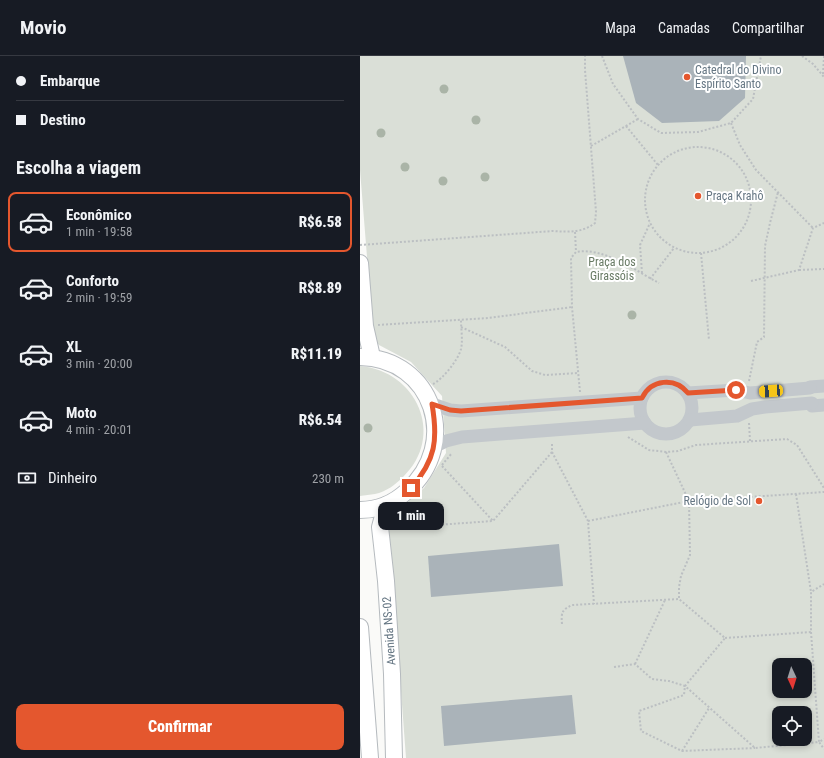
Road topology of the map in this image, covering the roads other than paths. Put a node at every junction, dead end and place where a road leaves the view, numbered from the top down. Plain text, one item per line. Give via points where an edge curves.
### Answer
1 (360, 262) edge
2 (366, 357) edge
3 (824, 386) edge
4 (688, 393) junction
5 (642, 398) junction
6 (432, 404) junction
7 (816, 405) edge
8 (690, 420) junction
9 (645, 424) junction
10 (434, 447) junction
11 (386, 505) junction
12 (360, 510) edge
13 (360, 632) edge
14 (370, 758) edge
15 (394, 758) edge

1 - 2 main road
2 - 6 main road via 393,363 409,374
3 - 4 street via 747,392 736,390
4 - 5 street via 679,385 663,382 650,387
4 - 8 street via 693,408
5 - 6 street via 461,411
5 - 9 street via 640,410
6 - 10 main road
7 - 8 street via 765,407 736,416
8 - 9 street via 682,429 668,434 654,431
9 - 10 street via 462,437
10 - 11 main road via 421,476 398,499
11 - 12 main road
11 - 15 main road, Avenida NS-02 via 380,527 392,667
13 - 14 main road

